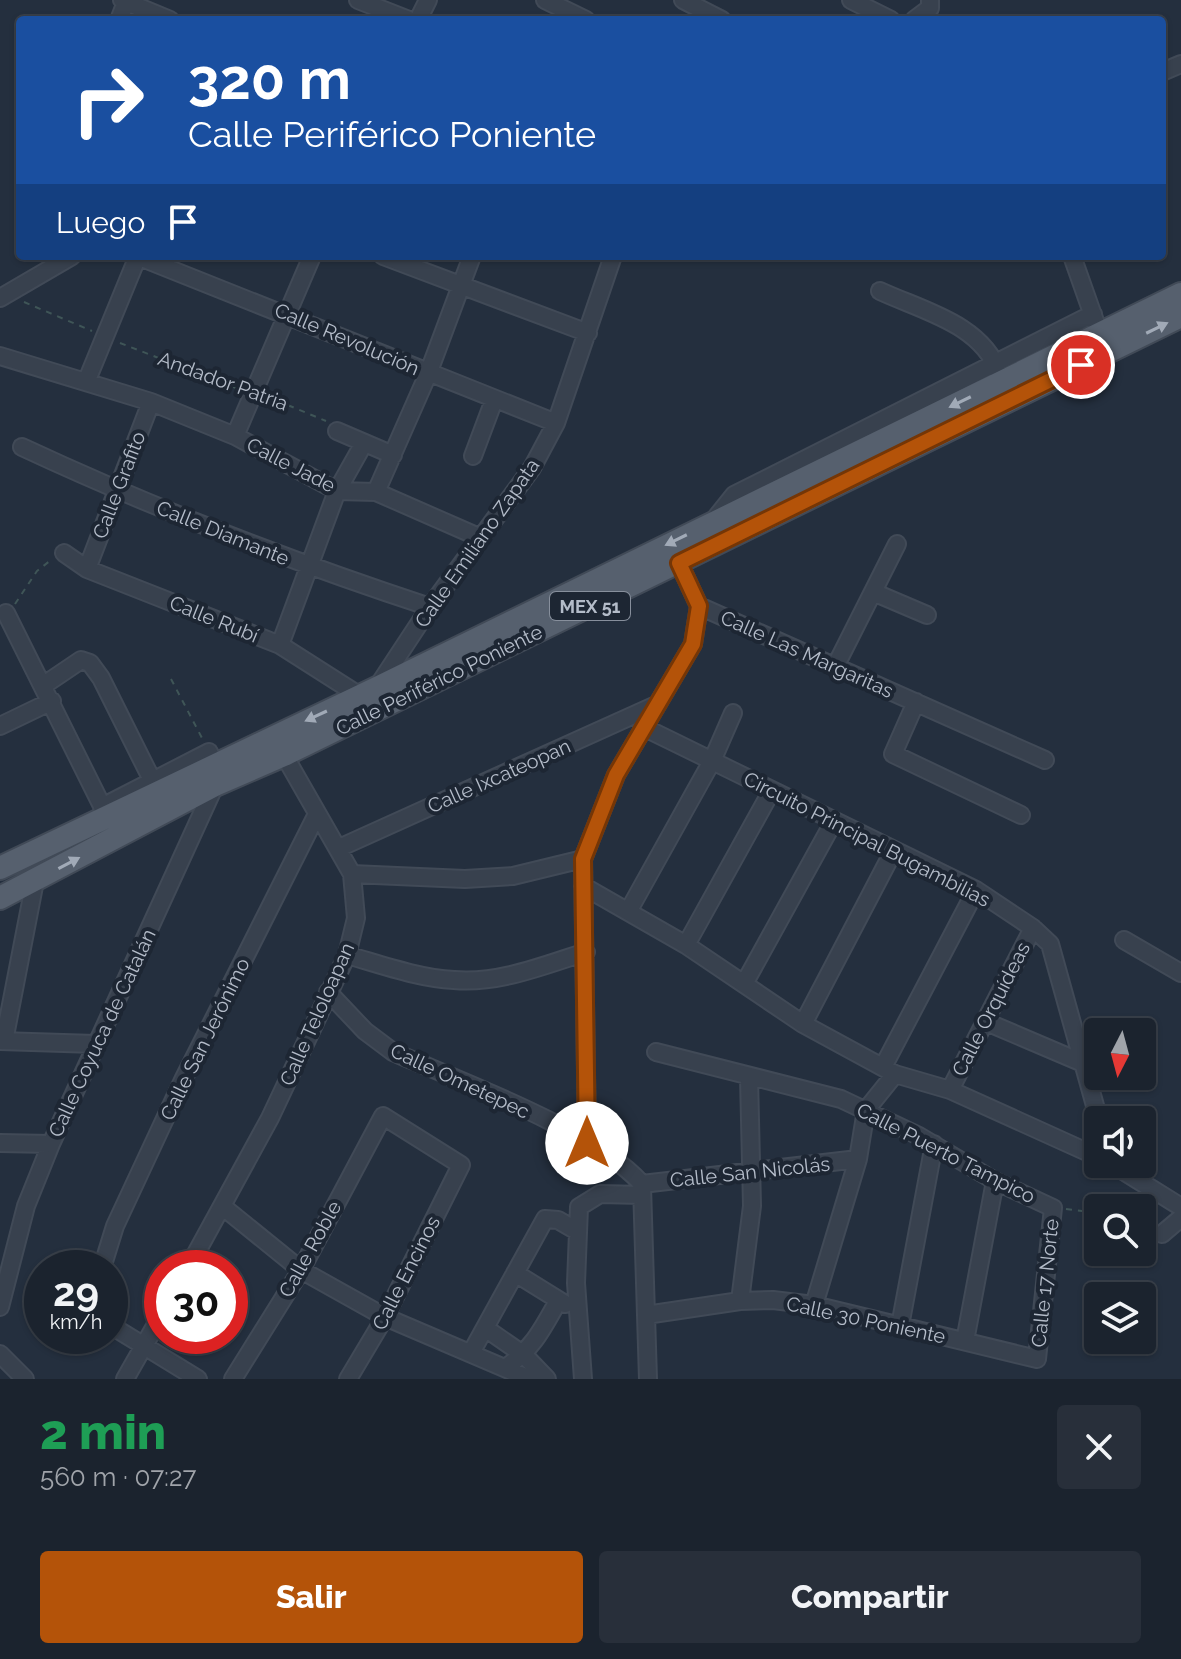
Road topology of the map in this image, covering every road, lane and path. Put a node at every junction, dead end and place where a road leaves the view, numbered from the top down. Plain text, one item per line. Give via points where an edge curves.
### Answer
1 (358, 0) edge
2 (545, 0) edge
3 (851, 0) edge
4 (124, 1) edge
5 (692, 7) edge
6 (160, 16) edge
7 (399, 16) edge
8 (578, 16) edge
9 (713, 16) edge
10 (883, 16) edge
11 (65, 260) edge
12 (136, 260) edge
13 (148, 260) edge
14 (310, 260) edge
15 (394, 260) edge
16 (470, 260) edge
17 (612, 260) edge
18 (1073, 260) edge
19 (460, 285) junction
20 (880, 291) dead end
21 (1181, 294) edge
22 (1, 297) edge
23 (287, 314) junction
24 (1181, 316) edge
25 (1096, 324) junction
26 (588, 333) junction
27 (105, 337) junction
28 (0, 356) edge
29 (428, 374) junction
30 (87, 380) junction
31 (1001, 382) junction
32 (251, 394) junction
33 (494, 400) junction
34 (151, 402) junction
35 (556, 423) junction
36 (337, 431) joint
37 (235, 436) junction
38 (364, 443) junction
39 (22, 447) dead end
40 (393, 455) junction
41 (473, 456) dead end
42 (117, 491) junction
43 (337, 491) junction
44 (376, 492) junction
45 (481, 538) junction
46 (897, 544) dead end
47 (64, 553) joint
48 (679, 563) junction
49 (310, 568) junction
50 (87, 569) junction
51 (873, 592) junction
52 (699, 606) junction
53 (430, 607) junction
54 (6, 613) joint
55 (927, 615) dead end
56 (280, 645) junction
57 (835, 667) junction
58 (171, 679) dead end
59 (44, 685) junction
60 (368, 692) junction
61 (52, 701) junction
62 (916, 702) junction
63 (659, 704) junction
64 (733, 713) dead end
65 (0, 726) edge
66 (643, 727) junction
67 (284, 755) junction
68 (1045, 760) dead end
69 (712, 761) junction
70 (213, 767) junction
71 (155, 786) junction
72 (772, 790) junction
73 (104, 811) junction
74 (317, 814) junction
75 (1021, 815) dead end
76 (834, 821) junction
77 (339, 848) junction
78 (894, 850) junction
79 (583, 859) junction
80 (0, 868) edge
81 (352, 874) junction
82 (35, 881) junction
83 (583, 886) junction
84 (976, 890) junction
85 (0, 898) edge
86 (629, 910) junction
87 (1033, 928) junction
88 (1124, 940) dead end
89 (686, 945) junction
90 (586, 952) junction
91 (347, 955) junction
92 (1181, 973) edge
93 (744, 984) junction
94 (328, 992) junction
95 (984, 1021) junction
96 (803, 1024) junction
97 (2, 1041) edge
98 (95, 1044) junction
99 (656, 1052) dead end
100 (1084, 1061) edge
101 (1084, 1064) edge
102 (889, 1070) junction
103 (749, 1077) junction
104 (950, 1090) junction
105 (866, 1110) junction
106 (0, 1143) edge
107 (587, 1143) junction
108 (51, 1144) junction
109 (934, 1144) junction
110 (1084, 1151) edge
111 (858, 1159) junction
112 (461, 1165) joint
113 (751, 1172) junction
114 (1134, 1178) edge
115 (995, 1181) junction
116 (642, 1190) junction
117 (222, 1206) junction
118 (1181, 1207) edge
119 (1053, 1208) junction
120 (1084, 1211) edge
121 (1181, 1218) edge
122 (577, 1231) junction
123 (1162, 1234) dead end
124 (7, 1244) edge
125 (108, 1250) edge
126 (198, 1250) edge
127 (301, 1270) junction
128 (515, 1273) junction
129 (558, 1301) junction
130 (740, 1301) junction
131 (814, 1305) junction
132 (0, 1307) edge
133 (577, 1309) junction
134 (646, 1315) junction
135 (385, 1317) junction
136 (900, 1326) junction
137 (485, 1328) junction
138 (128, 1338) edge
139 (965, 1341) junction
140 (143, 1348) junction
141 (471, 1353) junction
142 (0, 1354) edge
143 (524, 1355) junction
144 (1037, 1359) joint
145 (505, 1368) junction
146 (25, 1379) edge
147 (125, 1379) edge
148 (198, 1379) edge
149 (233, 1379) edge
150 (348, 1379) edge
151 (530, 1379) edge
152 (547, 1379) edge
153 (583, 1379) edge
154 (648, 1379) edge

1 - 7 street
2 - 8 street
3 - 10 street
4 - 6 street
5 - 9 street
11 - 22 street
12 - 27 street
13 - 23 street, Calle Revolución
14 - 23 street
15 - 19 street
16 - 19 street
17 - 26 street, Calle Emiliano Zapata
18 - 25 street
19 - 26 street
19 - 29 street
20 - 31 street via 973,334
21 - 25 main road, Calle Periférico Poniente / MEX 51
22 - 27 path, Andador Patria
23 - 29 street, Calle Revolución
23 - 32 street
31 -> 24 main road, Calle Periférico Poniente / MEX 51
25 - 31 main road, Calle Periférico Poniente / MEX 51
26 - 35 street, Calle Emiliano Zapata
27 - 30 street
27 - 32 path, Andador Patria
28 - 30 street, Calle Jade
29 - 33 street, Calle Revolución
29 - 40 street
30 - 34 street, Calle Jade
31 - 48 main road, Calle Periférico Poniente / MEX 51
31 -> 60 main road, Calle Periférico Poniente / MEX 51
32 - 36 path, Andador Patria via 272,397
32 - 37 street
33 - 35 street, Calle Revolución
33 - 41 street
34 - 37 street, Calle Jade
34 - 42 street, Calle Grafito
35 - 45 street, Calle Emiliano Zapata via 532,468
36 - 38 street
37 - 43 street, Calle Jade
38 - 40 street
38 - 43 street
39 - 42 street, Calle Diamante
40 - 44 street
42 - 49 street, Calle Diamante
42 - 50 street, Calle Grafito
43 - 44 street, Calle Jade
43 - 49 street
44 - 45 street, Calle Jade
45 - 53 street, Calle Emiliano Zapata
46 - 51 street
47 - 50 street, Calle Rubí
47 - 54 path via 37,571
48 - 52 street
48 - 67 main road, Calle Periférico Poniente / MEX 51
49 - 53 street, Calle Diamante
49 - 56 street
50 - 56 street, Calle Rubí
51 - 55 street
51 - 57 street
52 - 57 street, Calle Las Margaritas
52 - 63 street via 693,644
53 - 60 street, Calle Emiliano Zapata
54 - 59 street
56 - 60 street, Calle Rubí
57 - 62 street, Calle Las Margaritas
58 - 70 path
59 - 61 street
59 - 71 street via 71,664 90,663
60 -> 70 main road, Calle Periférico Poniente / MEX 51
61 - 65 street
61 - 73 street
62 - 68 street, Calle Las Margaritas
62 - 75 street, Calle Las Margaritas via 893,754
63 - 66 street
63 - 77 street, Calle Ixcateopan
64 - 69 street
66 - 69 street, Circuito Principal Bugambilias
66 - 79 street via 616,775
67 - 70 main road, Calle Periférico Poniente / MEX 51
67 - 74 street, Calle Teloloapan
69 - 72 street, Circuito Principal Bugambilias
69 - 86 street
70 - 71 main road, Calle Periférico Poniente / MEX 51
82 -> 70 main road, Calle Periférico Poniente / MEX 51
70 - 98 street, Calle Coyuca de Catalán
71 - 73 main road, Calle Periférico Poniente / MEX 51
72 - 76 street, Circuito Principal Bugambilias
72 - 89 street
73 - 80 main road, Calle Periférico Poniente / MEX 51
74 - 77 street, Calle Teloloapan
74 - 125 street, Calle San Jerónimo via 184,1078
76 - 78 street, Circuito Principal Bugambilias
76 - 93 street
77 - 81 street, Calle Teloloapan
78 - 84 street, Circuito Principal Bugambilias
78 - 96 street
79 - 81 street via 513,876
79 - 83 street
81 - 91 street, Calle Teloloapan via 356,918
82 - 85 main road, Calle Periférico Poniente / MEX 51
82 - 97 street
83 - 86 street
83 - 90 street
84 - 87 street, Circuito Principal Bugambilias
84 - 102 street
86 - 89 street
87 - 95 street, Calle Orquídeas
87 - 100 street, Circuito Principal Bugambilias via 1050,944
88 - 92 street
89 - 93 street
90 - 91 street via 513,974 457,981
90 - 107 street
91 - 94 street, Calle Teloloapan
93 - 96 street
94 - 107 street, Calle Ometepec via 393,1052
94 - 117 street, Calle Teloloapan
95 - 101 street
95 - 104 street, Calle Orquídeas
96 - 102 street
97 - 98 street
98 - 108 street, Calle Coyuca de Catalán
99 - 103 street, Calle Puerto Tampico
102 - 104 street
102 - 105 street
103 - 105 street, Calle Puerto Tampico
103 - 113 street
104 - 110 street
105 - 109 street, Calle Puerto Tampico
105 - 111 street
106 - 108 street
107 - 116 street, Calle Ometepec via 628,1169
108 - 124 street, Calle Coyuca de Catalán
109 - 115 street, Calle Puerto Tampico
109 - 136 street
111 - 113 street, Calle San Nicolás
111 - 131 street
112 - 127 street, Calle Roble via 383,1116
112 - 135 street, Calle Encinos
113 - 116 street, Calle San Nicolás
113 - 130 street
114 - 118 street
115 - 119 street, Calle Puerto Tampico
115 - 139 street
116 - 122 street, Calle San Nicolás via 600,1194 579,1207
116 - 134 street
117 - 126 street, Calle Teloloapan
117 - 127 street
119 - 120 path, Calle Puerto Tampico
119 - 144 street, Calle 17 Norte
121 - 123 street
122 - 128 street via 545,1219
122 - 133 street
124 - 132 street, Calle Coyuca de Catalán
127 - 135 street
127 - 149 street, Calle Roble
128 - 129 street
128 - 137 street
129 - 133 street
129 - 143 street
130 - 131 street, Calle 30 Poniente
130 - 134 street, Calle 30 Poniente
131 - 136 street, Calle 30 Poniente
133 - 153 street
134 - 154 street
135 - 141 street
135 - 150 street, Calle Encinos
136 - 139 street, Calle 30 Poniente
137 - 141 street
137 - 143 street
138 - 140 street
139 - 144 street, Calle 30 Poniente
140 - 147 street
140 - 148 street
141 - 145 street
142 - 146 street
143 - 145 street
143 - 152 street
145 - 151 street

